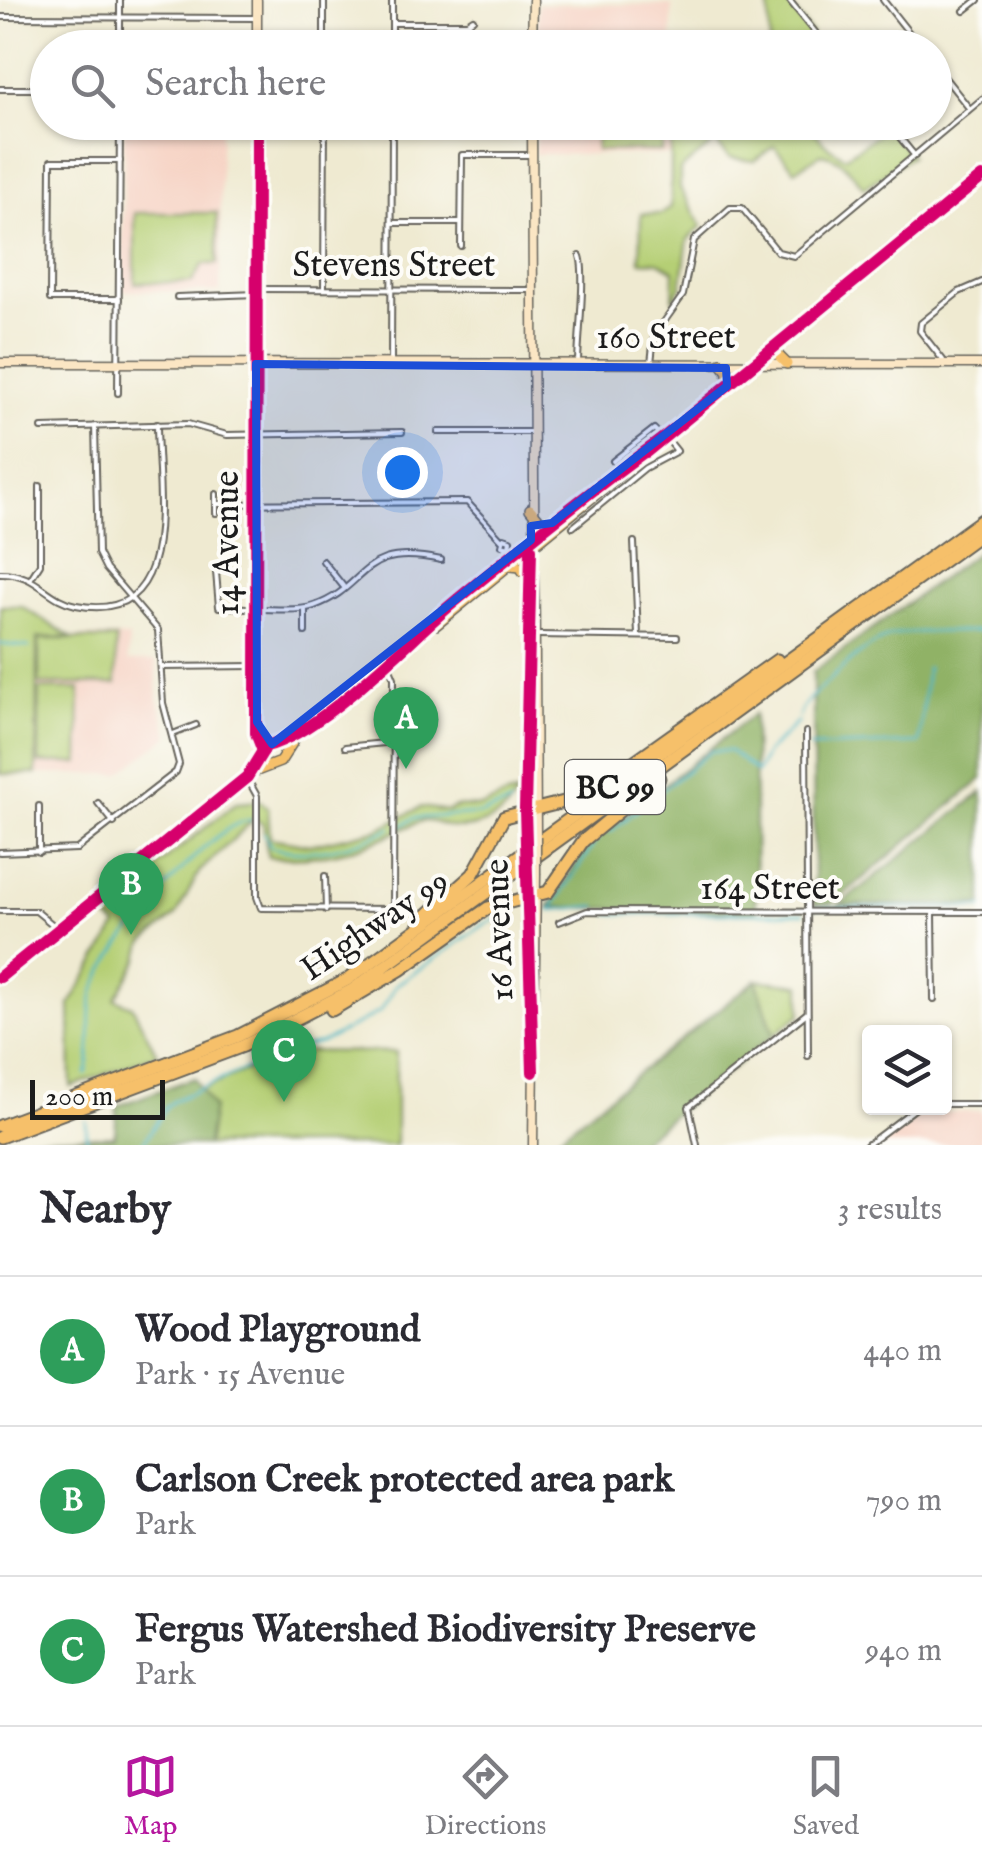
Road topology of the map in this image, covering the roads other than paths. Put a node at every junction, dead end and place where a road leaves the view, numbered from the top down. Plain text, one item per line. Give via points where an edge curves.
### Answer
1 (120, 0) edge
2 (258, 0) edge
3 (324, 0) edge
4 (392, 0) edge
5 (533, 0) edge
6 (789, 0) edge
7 (883, 0) edge
8 (978, 0) edge
9 (964, 11) dead end
10 (0, 17) edge
11 (120, 17) junction
12 (258, 18) junction
13 (473, 20) dead end
14 (392, 23) junction
15 (120, 30) edge
16 (258, 30) edge
17 (324, 30) edge
18 (392, 30) edge
19 (532, 30) edge
20 (813, 30) edge
21 (907, 30) edge
22 (952, 86) edge
23 (0, 88) edge
24 (30, 89) edge
25 (982, 99) edge
26 (970, 109) junction
27 (952, 124) edge
28 (120, 140) edge
29 (257, 140) edge
30 (324, 140) edge
31 (392, 140) edge
32 (531, 140) edge
33 (902, 140) edge
34 (934, 140) edge
35 (531, 155) junction
36 (915, 156) junction
37 (120, 161) junction
38 (982, 177) edge
39 (392, 223) junction
40 (461, 223) junction
41 (461, 246) dead end
42 (580, 256) dead end
43 (982, 282) edge
44 (324, 289) junction
45 (392, 289) junction
46 (531, 290) junction
47 (257, 292) junction
48 (177, 298) dead end
49 (120, 299) junction
50 (778, 344) junction
51 (934, 349) junction
52 (0, 363) edge
53 (118, 363) junction
54 (721, 363) junction
55 (256, 364) junction
56 (391, 364) junction
57 (531, 364) junction
58 (578, 364) junction
59 (651, 364) junction
60 (754, 364) junction
61 (788, 364) junction
62 (922, 364) junction
63 (946, 364) junction
64 (982, 364) edge
65 (727, 386) junction
66 (118, 393) dead end
67 (157, 424) junction
68 (95, 426) junction
69 (42, 428) dead end
70 (402, 432) dead end
71 (438, 432) dead end
72 (531, 432) junction
73 (256, 434) junction
74 (662, 439) junction
75 (614, 461) dead end
76 (40, 486) dead end
77 (216, 494) dead end
78 (256, 500) junction
79 (216, 504) junction
80 (530, 509) junction
81 (216, 512) dead end
82 (982, 520) edge
83 (552, 523) junction
84 (573, 527) dead end
85 (982, 533) edge
86 (502, 540) dead end
87 (634, 542) dead end
88 (531, 545) junction
89 (441, 560) dead end
90 (322, 561) dead end
91 (510, 566) junction
92 (216, 572) dead end
93 (0, 574) edge
94 (906, 575) junction
95 (32, 578) junction
96 (528, 578) junction
97 (343, 586) junction
98 (132, 598) junction
99 (256, 606) junction
100 (305, 609) junction
101 (528, 626) junction
102 (305, 632) dead end
103 (535, 634) junction
104 (638, 635) junction
105 (677, 637) dead end
106 (390, 659) junction
107 (162, 666) junction
108 (257, 666) junction
109 (776, 684) junction
110 (528, 700) junction
111 (326, 712) junction
112 (534, 720) junction
113 (256, 722) junction
114 (196, 725) dead end
115 (806, 732) dead end
116 (173, 734) junction
117 (394, 742) junction
118 (274, 744) junction
119 (345, 747) dead end
120 (262, 753) junction
121 (283, 756) junction
122 (270, 764) junction
123 (249, 775) junction
124 (98, 803) dead end
125 (39, 806) dead end
126 (530, 809) junction
127 (114, 823) junction
128 (0, 852) edge
129 (39, 852) junction
130 (325, 876) dead end
131 (532, 898) junction
132 (326, 910) junction
133 (0, 911) edge
134 (808, 912) junction
135 (933, 912) junction
136 (982, 912) edge
137 (559, 922) dead end
138 (58, 930) junction
139 (0, 977) edge
140 (322, 994) junction
141 (934, 999) dead end
142 (808, 1013) junction
143 (808, 1056) dead end
144 (192, 1066) junction
145 (952, 1104) edge
146 (982, 1104) edge
147 (907, 1115) edge
148 (0, 1122) edge
149 (0, 1137) edge
150 (870, 1144) edge
151 (533, 1145) edge
152 (697, 1145) edge

1 - 11 street
2 - 12 main road
3 - 17 street
4 - 14 street
5 - 19 main road
6 - 20 street
7 - 21 street
8 - 9 street
10 - 11 street
11 - 12 street
11 - 15 street
12 - 16 main road
13 - 14 street
14 - 18 street
22 - 26 street
23 - 24 street
25 - 26 street
26 - 27 street
28 - 37 street
29 - 47 main road, 14 Avenue
30 - 44 street
31 - 39 street
32 - 35 main road, 16 Avenue
33 - 36 street
34 - 36 street
35 - 40 street via 462,155
35 - 46 main road, 16 Avenue
36 - 59 street via 794,256 778,252 742,208 730,208 694,240 683,295 654,336
37 - 49 street
37 - 49 street via 51,161 50,299
38 - 50 main road
39 - 40 street
39 - 45 street
40 - 41 street
42 - 58 street
43 - 51 street via 959,292 919,328
44 - 45 street, Stevens Street
44 - 47 street, Stevens Street
45 - 46 street, Stevens Street
45 - 56 street
46 - 57 main road, 16 Avenue
47 - 48 street, Stevens Street
47 - 55 main road, 14 Avenue
49 - 53 street
50 - 60 main road
50 - 61 main road via 780,360
51 - 62 street
51 - 63 street
52 - 53 main road, 160 Street
53 - 55 main road, 160 Street
53 - 66 street
54 - 59 main road, 160 Street
54 - 60 main road, 160 Street
54 - 65 main road
55 - 56 main road, 160 Street
55 - 73 main road, 14 Avenue
56 - 57 main road, 160 Street
57 - 58 main road, 160 Street
57 - 72 main road, 16 Avenue
58 - 59 main road, 160 Street
60 - 61 main road, 160 Street
60 - 65 main road
61 - 62 main road, 160 Street
62 - 63 main road, 160 Street
63 - 64 main road, 160 Street
65 - 74 main road
67 - 68 street
67 - 73 street
67 - 98 street via 156,562
68 - 69 street
68 - 98 street via 98,553
70 - 73 street
71 - 72 street
72 - 80 main road, 16 Avenue
73 - 78 main road, 14 Avenue
74 - 75 street via 654,429
74 - 83 main road
74 - 84 street via 675,452
74 - 88 main road
76 - 95 street via 40,564
77 - 79 street
78 - 79 street
78 - 86 street via 468,502
78 - 99 main road, 14 Avenue
79 - 81 street
80 - 83 main road via 541,522
80 - 88 main road, 16 Avenue
82 - 94 highway, Highway 99 / BC 99
83 - 88 main road
85 - 109 highway, Highway 99 / BC 99
87 - 104 street
88 - 91 main road
88 - 96 main road, 16 Avenue
88 - 103 main road, 16 Avenue
88 - 106 main road
89 - 97 street via 380,559
90 - 97 street
91 - 96 main road
91 - 106 main road
92 - 99 street via 219,607
93 - 95 street
94 - 126 highway via 590,793
94 - 140 highway, Highway 99 / BC 99
95 - 98 street via 77,605 110,606
96 - 101 main road, 16 Avenue
97 - 100 street
98 - 107 street via 158,630
99 - 100 street
99 - 108 main road, 14 Avenue
100 - 102 street
101 - 103 main road
101 - 110 main road, 16 Avenue
103 - 104 street
103 - 112 main road, 16 Avenue
104 - 105 street
106 - 111 main road
106 - 117 street
107 - 108 street
107 - 116 street
108 - 113 main road, 14 Avenue
109 - 131 highway via 588,835 557,884
109 - 144 highway, Highway 99 / BC 99 via 366,980 279,1030
110 - 112 main road
110 - 126 main road, 16 Avenue
111 - 118 main road
111 - 121 main road
112 - 126 main road, 16 Avenue
113 - 118 main road
113 - 120 main road, 14 Avenue
114 - 116 street
115 - 134 street
116 - 127 street via 176,772
117 - 119 street
117 - 132 street via 394,907
118 - 120 main road
118 - 121 main road
120 - 122 main road
120 - 123 main road
121 - 122 main road
122 - 123 main road
123 - 132 street via 257,796 261,908
123 - 138 main road
124 - 127 street
125 - 129 street
126 - 131 main road, 16 Avenue, bridge via 536,836
126 - 131 main road, 16 Avenue, bridge via 525,842
126 - 140 highway via 500,820 483,860 460,887
127 - 129 street via 77,848
128 - 129 street
130 - 132 street
131 - 144 highway via 488,908 332,1010
131 - 151 main road, 16 Avenue
133 - 138 street via 36,911
134 - 135 street, 164 Street
134 - 137 street, 164 Street via 587,911
134 - 142 street
135 - 136 street, 164 Street
135 - 141 street
138 - 139 main road
140 - 148 highway, Highway 99 / BC 99 via 250,1031
142 - 143 street
142 - 152 street via 690,1107
144 - 149 highway, Highway 99 / BC 99
145 - 146 street
147 - 150 street

